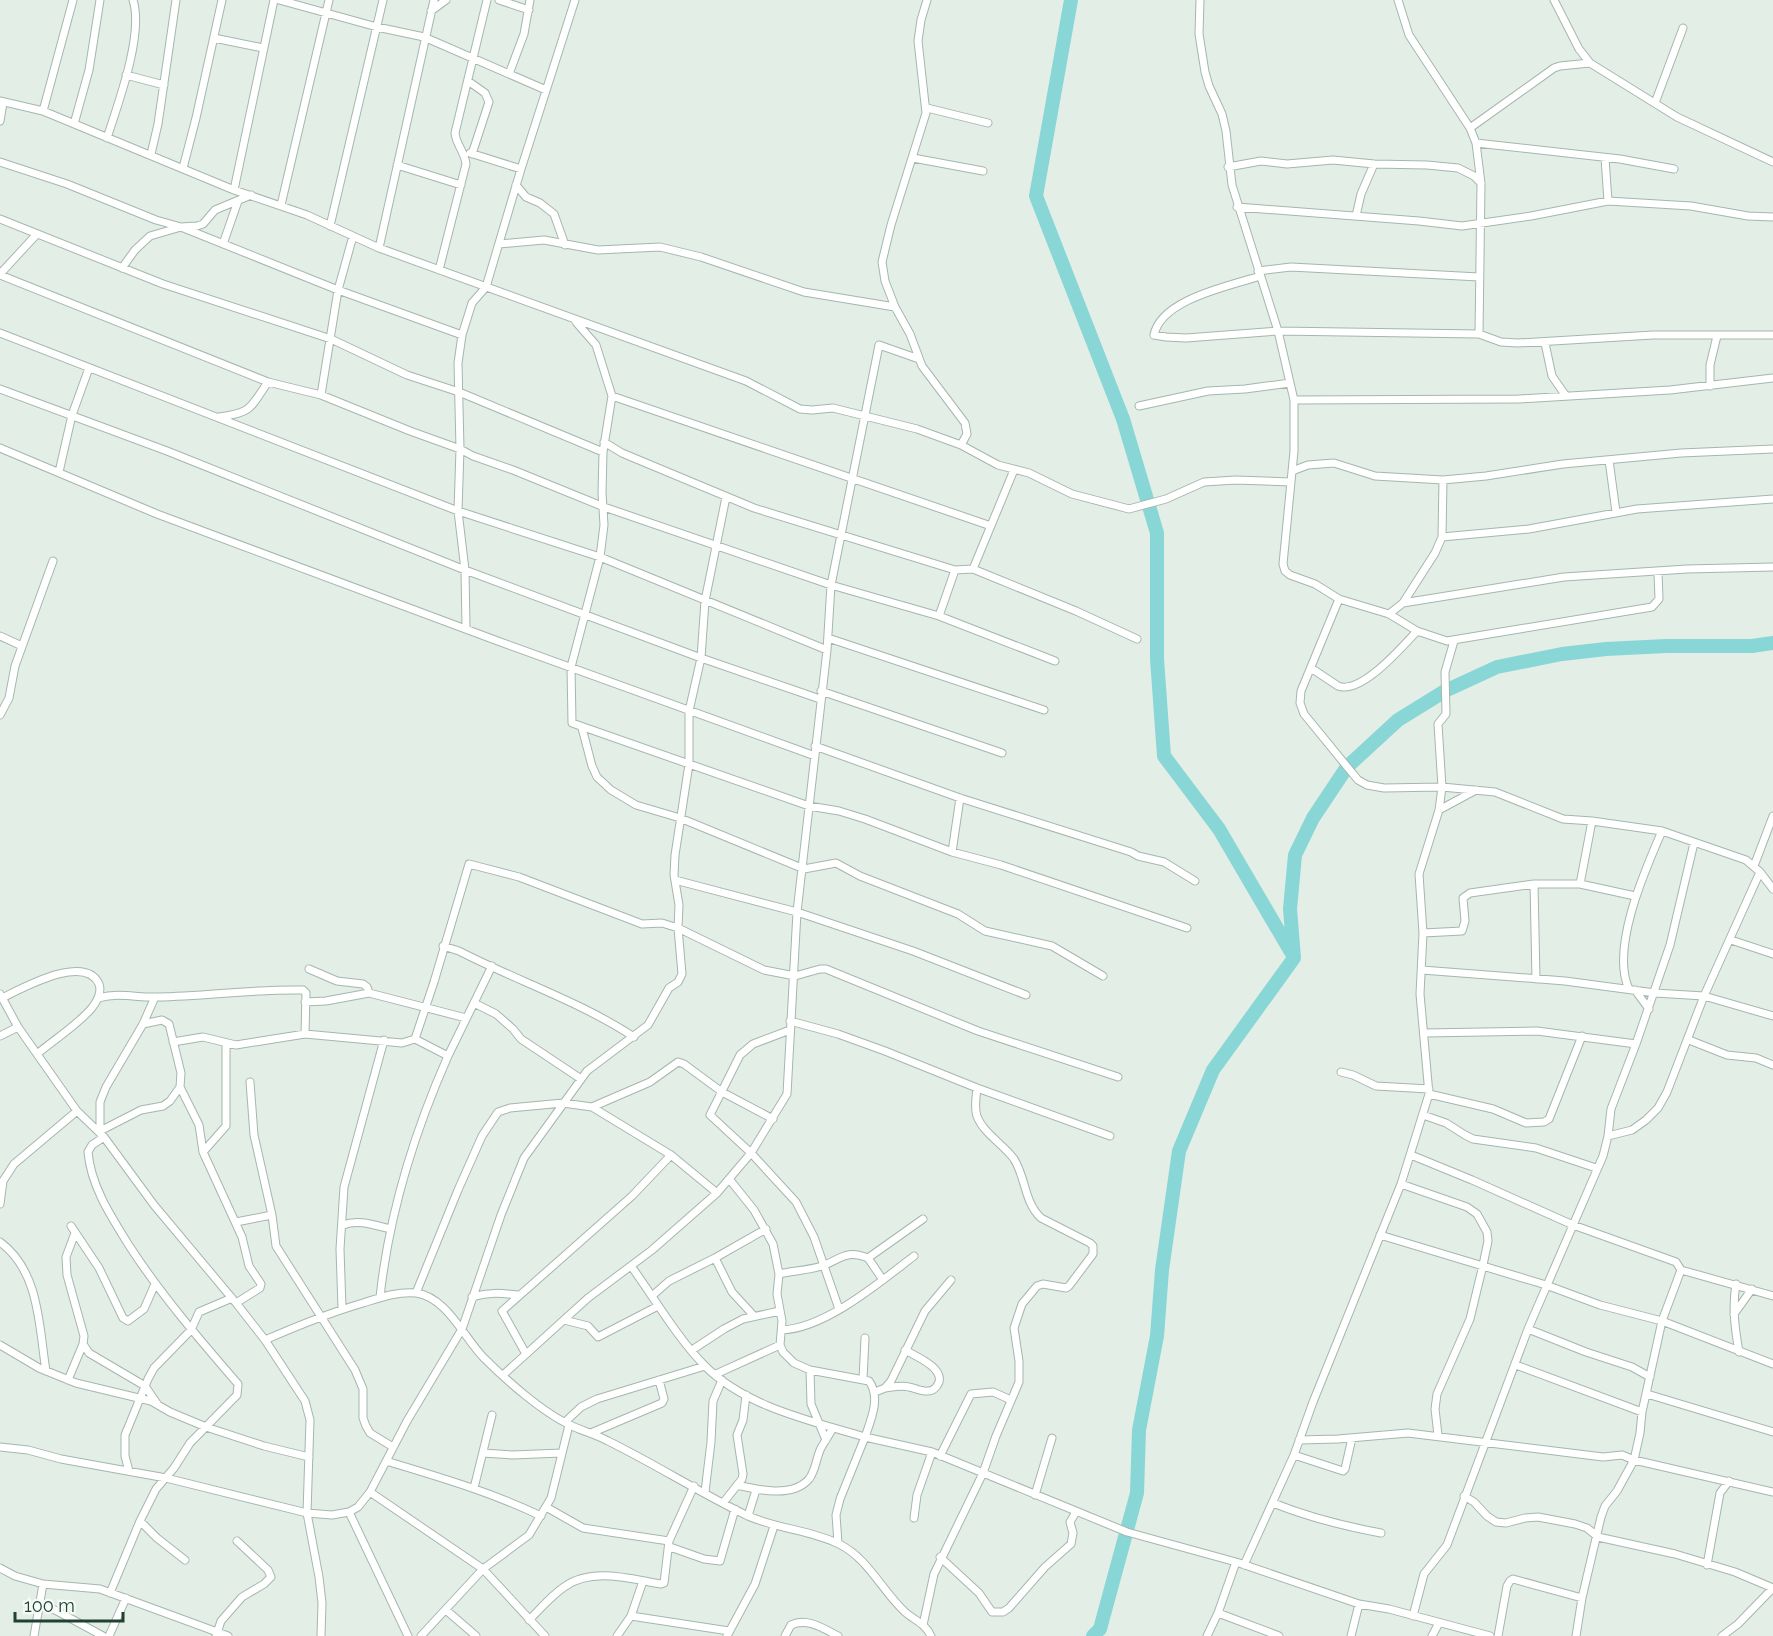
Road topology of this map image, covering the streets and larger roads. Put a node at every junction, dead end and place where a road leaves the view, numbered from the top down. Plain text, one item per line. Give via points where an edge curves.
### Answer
1 (73, 0) edge
2 (100, 0) edge
3 (134, 0) edge
4 (176, 0) edge
5 (222, 0) edge
6 (274, 0) edge
7 (279, 0) edge
8 (329, 0) edge
9 (383, 0) edge
10 (434, 0) edge
11 (446, 0) edge
12 (487, 0) edge
13 (499, 0) edge
14 (530, 0) edge
15 (575, 0) edge
16 (927, 0) edge
17 (1200, 0) edge
18 (1398, 0) edge
19 (1554, 0) edge
20 (529, 10) junction
21 (431, 11) junction
22 (327, 14) junction
23 (377, 27) junction
24 (1683, 28) dead end
25 (424, 37) junction
26 (214, 38) junction
27 (263, 48) junction
28 (472, 58) junction
29 (1590, 63) junction
30 (509, 74) junction
31 (126, 75) junction
32 (468, 81) junction
33 (164, 85) junction
34 (546, 90) junction
35 (2, 102) edge
36 (1655, 103) junction
37 (927, 108) junction
38 (43, 111) junction
39 (0, 121) edge
40 (988, 123) dead end
41 (74, 124) junction
42 (1470, 128) junction
43 (107, 138) junction
44 (1476, 144) junction
45 (462, 150) junction
46 (151, 154) junction
47 (472, 154) junction
48 (913, 158) junction
49 (1605, 158) junction
50 (0, 162) edge
51 (1773, 162) edge
52 (1374, 164) junction
53 (397, 165) junction
54 (1228, 167) junction
55 (183, 168) junction
56 (520, 169) junction
57 (1674, 169) dead end
58 (983, 171) dead end
59 (1481, 183) junction
60 (461, 185) junction
61 (516, 185) junction
62 (234, 190) junction
63 (251, 195) junction
64 (526, 197) junction
65 (238, 201) junction
66 (511, 201) junction
67 (1608, 201) junction
68 (281, 206) junction
69 (1237, 207) junction
70 (1356, 216) junction
71 (1773, 217) edge
72 (0, 219) edge
73 (1481, 224) junction
74 (181, 226) junction
75 (330, 226) junction
76 (38, 234) junction
77 (353, 236) junction
78 (223, 244) junction
79 (499, 244) junction
80 (565, 245) junction
81 (379, 248) junction
82 (122, 268) junction
83 (439, 270) junction
84 (0, 274) edge
85 (1259, 274) junction
86 (1479, 277) junction
87 (486, 287) junction
88 (338, 290) junction
89 (895, 307) junction
90 (574, 320) junction
91 (1278, 331) junction
92 (0, 333) edge
93 (1479, 334) junction
94 (462, 335) junction
95 (1773, 335) edge
96 (1717, 336) junction
97 (331, 339) junction
98 (1545, 343) junction
99 (919, 359) junction
100 (89, 368) junction
101 (1773, 378) edge
102 (268, 382) junction
103 (1290, 383) junction
104 (1710, 386) junction
105 (0, 389) edge
106 (459, 392) junction
107 (321, 395) junction
108 (612, 396) junction
109 (1566, 396) junction
110 (1294, 400) junction
111 (1139, 406) dead end
112 (864, 414) junction
113 (72, 415) junction
114 (217, 417) junction
115 (604, 442) junction
116 (961, 445) junction
117 (0, 448) edge
118 (460, 448) junction
119 (1773, 449) edge
120 (603, 452) junction
121 (1608, 460) junction
122 (1014, 470) junction
123 (1292, 471) junction
124 (59, 472) junction
125 (853, 480) junction
126 (1443, 480) junction
127 (1291, 482) junction
128 (726, 497) junction
129 (1773, 499) edge
130 (604, 507) junction
131 (458, 511) junction
132 (1616, 512) junction
133 (991, 526) junction
134 (841, 534) junction
135 (1442, 537) junction
136 (716, 546) junction
137 (600, 557) junction
138 (53, 561) dead end
139 (1773, 567) edge
140 (973, 569) junction
141 (465, 570) junction
142 (955, 570) junction
143 (1658, 572) junction
144 (831, 585) junction
145 (1339, 599) junction
146 (705, 601) junction
147 (1403, 603) junction
148 (585, 614) junction
149 (1389, 614) junction
150 (939, 616) junction
151 (466, 628) junction
152 (1417, 631) junction
153 (0, 636) edge
154 (828, 638) junction
155 (1137, 639) dead end
156 (1454, 641) junction
157 (22, 646) junction
158 (827, 650) junction
159 (701, 658) junction
160 (1055, 661) dead end
161 (572, 667) junction
162 (1311, 668) junction
163 (821, 695) junction
164 (1044, 710) dead end
165 (689, 711) junction
166 (0, 715) edge
167 (582, 728) junction
168 (815, 746) junction
169 (1002, 753) dead end
170 (815, 756) junction
171 (689, 764) junction
172 (1442, 787) junction
173 (1476, 790) junction
174 (960, 798) junction
175 (809, 807) junction
176 (1439, 810) junction
177 (1773, 816) edge
178 (680, 818) junction
179 (1592, 821) junction
180 (1662, 831) junction
181 (1694, 843) junction
182 (952, 852) junction
183 (804, 869) junction
184 (1757, 869) junction
185 (675, 880) junction
186 (1195, 881) dead end
187 (1534, 884) junction
188 (1580, 884) junction
189 (1773, 888) edge
190 (1635, 896) junction
191 (797, 912) junction
192 (678, 928) junction
193 (1187, 928) dead end
194 (1423, 933) junction
195 (1731, 940) junction
196 (443, 946) junction
197 (1773, 954) edge
198 (492, 966) junction
199 (309, 969) dead end
200 (1422, 970) junction
201 (795, 976) junction
202 (1103, 976) dead end
203 (1536, 979) junction
204 (1632, 989) junction
205 (369, 993) junction
206 (1655, 993) junction
207 (1026, 995) dead end
208 (1, 996) edge
209 (1704, 996) junction
210 (155, 997) junction
211 (98, 998) junction
212 (305, 1002) junction
213 (474, 1003) junction
214 (426, 1008) junction
215 (1649, 1009) junction
216 (1773, 1016) edge
217 (466, 1018) junction
218 (790, 1020) junction
219 (143, 1024) junction
220 (18, 1027) junction
221 (790, 1030) junction
222 (1425, 1032) junction
223 (305, 1034) junction
224 (0, 1036) edge
225 (1582, 1036) junction
226 (634, 1037) junction
227 (415, 1039) junction
228 (384, 1040) junction
229 (1689, 1040) junction
230 (173, 1042) junction
231 (226, 1043) junction
232 (1636, 1044) junction
233 (37, 1054) junction
234 (448, 1056) junction
235 (1773, 1065) edge
236 (1341, 1072) dead end
237 (1118, 1077) dead end
238 (581, 1079) junction
239 (250, 1082) dead end
240 (180, 1087) junction
241 (977, 1088) junction
242 (1429, 1091) junction
243 (722, 1092) junction
244 (563, 1103) junction
245 (592, 1107) junction
246 (77, 1111) junction
247 (1423, 1115) junction
248 (773, 1119) junction
249 (102, 1134) junction
250 (1110, 1136) dead end
251 (1608, 1136) junction
252 (203, 1152) junction
253 (752, 1153) junction
254 (671, 1155) junction
255 (1411, 1155) junction
256 (1596, 1168) junction
257 (730, 1180) junction
258 (1401, 1184) junction
259 (717, 1193) junction
260 (0, 1204) edge
261 (272, 1215) junction
262 (344, 1217) junction
263 (922, 1219) dead end
264 (236, 1222) junction
265 (351, 1222) junction
266 (343, 1225) junction
267 (1573, 1225) junction
268 (766, 1228) junction
269 (390, 1229) junction
270 (1380, 1235) junction
271 (0, 1242) edge
272 (914, 1256) dead end
273 (715, 1258) junction
274 (868, 1258) junction
275 (1483, 1265) junction
276 (631, 1266) junction
277 (823, 1266) junction
278 (1681, 1270) junction
279 (779, 1274) junction
280 (883, 1280) junction
281 (951, 1280) dead end
282 (155, 1284) junction
283 (1736, 1284) junction
284 (1546, 1285) junction
285 (1752, 1289) junction
286 (416, 1293) junction
287 (472, 1296) junction
288 (519, 1296) junction
289 (652, 1296) junction
290 (1773, 1296) edge
291 (380, 1297) junction
292 (234, 1301) junction
293 (658, 1305) junction
294 (342, 1308) junction
295 (839, 1309) junction
296 (780, 1311) junction
297 (1734, 1314) junction
298 (320, 1316) junction
299 (754, 1316) junction
300 (564, 1320) junction
301 (1662, 1321) junction
302 (462, 1329) junction
303 (1528, 1329) junction
304 (191, 1330) junction
305 (782, 1330) junction
306 (865, 1338) dead end
307 (265, 1340) junction
308 (83, 1344) junction
309 (0, 1345) edge
310 (780, 1345) junction
311 (692, 1350) junction
312 (905, 1350) junction
313 (1739, 1352) junction
314 (526, 1354) junction
315 (1773, 1364) edge
316 (1516, 1365) junction
317 (705, 1366) junction
318 (810, 1370) junction
319 (46, 1371) junction
320 (716, 1374) junction
321 (503, 1375) junction
322 (1650, 1377) junction
323 (863, 1379) junction
324 (68, 1380) junction
325 (659, 1380) junction
326 (722, 1380) junction
327 (145, 1386) junction
328 (885, 1388) junction
329 (875, 1392) junction
330 (1647, 1394) junction
331 (746, 1395) junction
332 (141, 1398) junction
333 (1011, 1400) junction
334 (158, 1405) junction
335 (1642, 1412) junction
336 (492, 1415) dead end
337 (567, 1423) junction
338 (819, 1423) junction
339 (206, 1427) junction
340 (833, 1428) junction
341 (1773, 1432) edge
342 (591, 1433) junction
343 (1438, 1435) junction
344 (865, 1437) junction
345 (1052, 1438) dead end
346 (1352, 1438) junction
347 (826, 1440) junction
348 (1299, 1440) junction
349 (1484, 1444) junction
350 (0, 1447) edge
351 (393, 1447) junction
352 (932, 1452) junction
353 (483, 1453) junction
354 (562, 1453) junction
355 (1294, 1455) junction
356 (940, 1456) junction
357 (309, 1457) junction
358 (1634, 1460) junction
359 (386, 1461) junction
360 (129, 1471) junction
361 (984, 1473) junction
362 (166, 1478) junction
363 (1729, 1481) junction
364 (737, 1485) junction
365 (694, 1486) junction
366 (474, 1488) junction
367 (756, 1490) junction
368 (370, 1492) junction
369 (705, 1492) junction
370 (1773, 1492) edge
371 (1035, 1495) junction
372 (1464, 1496) junction
373 (723, 1503) junction
374 (1273, 1503) junction
375 (546, 1507) junction
376 (735, 1509) junction
377 (349, 1512) junction
378 (1076, 1512) junction
379 (307, 1513) junction
380 (541, 1516) junction
381 (748, 1516) junction
382 (914, 1518) dead end
383 (140, 1521) junction
384 (774, 1527) junction
385 (1381, 1533) dead end
386 (1598, 1537) junction
387 (237, 1541) dead end
388 (838, 1543) junction
389 (669, 1544) junction
390 (940, 1557) junction
391 (185, 1560) dead end
392 (1240, 1564) junction
393 (1707, 1565) junction
394 (0, 1568) edge
395 (483, 1569) junction
396 (643, 1581) junction
397 (43, 1584) junction
398 (1773, 1588) edge
399 (110, 1593) junction
400 (126, 1598) junction
401 (1582, 1598) junction
402 (1359, 1604) junction
403 (40, 1606) junction
404 (446, 1610) junction
405 (1218, 1612) junction
406 (631, 1616) junction
407 (1413, 1616) junction
408 (529, 1620) junction
409 (1439, 1623) junction
410 (923, 1625) junction
411 (728, 1633) edge
412 (217, 1634) edge
413 (34, 1636) edge
414 (103, 1636) edge
415 (109, 1636) edge
416 (228, 1636) edge
417 (321, 1636) edge
418 (408, 1636) edge
419 (421, 1636) edge
420 (476, 1636) edge
421 (545, 1636) edge
422 (617, 1636) edge
423 (785, 1636) edge
424 (838, 1636) edge
425 (932, 1636) edge
426 (1207, 1636) edge
427 (1279, 1636) edge
428 (1351, 1636) edge
429 (1432, 1636) edge
430 (1490, 1636) edge
431 (1498, 1636) edge
432 (1576, 1636) edge
433 (1722, 1636) edge

1 - 38 street
2 - 41 street via 89,70
3 - 31 street via 135,25
4 - 33 street
5 - 26 street
6 - 27 street
7 - 22 street
8 - 22 street
9 - 23 street
10 - 21 street
11 - 21 street
12 - 28 street
13 - 20 street
14 - 20 street
15 - 34 street
16 - 37 street via 918,41
17 - 54 street via 1201,54 1209,86 1222,114
18 - 42 street via 1409,35
19 - 29 street
20 - 30 street
21 - 25 street
22 - 23 street
22 - 68 street
23 - 25 street
23 - 75 street
24 - 36 street
25 - 28 street
25 - 53 street
26 - 27 street
26 - 55 street
27 - 62 street
28 - 30 street
28 - 32 street
29 - 36 street
29 - 42 street via 1554,68
30 - 34 street
31 - 33 street
31 - 43 street
32 - 45 street via 455,133
32 - 47 street via 485,93 489,102
33 - 46 street
34 - 56 street
35 - 38 street
35 - 39 street
36 - 51 street
37 - 40 street
37 - 48 street
38 - 41 street
41 - 43 street
42 - 44 street
43 - 46 street
44 - 49 street
44 - 59 street
45 - 47 street
45 - 60 street via 466,164
46 - 55 street
47 - 56 street
48 - 58 street
48 - 89 street via 884,251 883,272
49 - 57 street
49 - 67 street
50 - 74 street
52 - 54 street via 1261,161
52 - 59 street via 1458,168
52 - 70 street
53 - 60 street
53 - 81 street
54 - 69 street
55 - 62 street
56 - 61 street
59 - 73 street
60 - 83 street
61 - 64 street
61 - 66 street
62 - 63 street
63 - 65 street
63 - 68 street
64 - 66 street
64 - 80 street via 554,214
65 - 74 street via 215,210 203,224
65 - 78 street
66 - 79 street
67 - 71 street via 1691,206
67 - 73 street
68 - 75 street
69 - 70 street
69 - 85 street
70 - 73 street via 1462,226
72 - 76 street
73 - 86 street
74 - 78 street
74 - 82 street via 150,236
75 - 77 street
76 - 82 street
76 - 84 street
77 - 81 street
77 - 88 street
78 - 88 street
79 - 80 street via 544,240
79 - 87 street
80 - 89 street via 598,250 660,247 804,292
81 - 83 street
82 - 97 street
83 - 87 street
84 - 102 street
85 - 86 street via 1291,267
85 - 91 street
85 - 91 street via 1180,303 1166,315 1154,334 1186,338
86 - 93 street
87 - 90 street
87 - 94 street via 472,303
88 - 94 street
88 - 97 street
89 - 99 street
90 - 108 street via 596,345
90 - 112 street via 746,381 800,409 833,408
91 - 93 street
91 - 103 street
92 - 100 street
93 - 98 street via 1501,342
94 - 106 street
95 - 96 street
96 - 98 street via 1653,335
96 - 104 street
97 - 106 street via 407,375
97 - 107 street
98 - 109 street via 1552,376
99 - 112 street via 879,345
99 - 116 street via 964,423 967,434
100 - 113 street
100 - 114 street
101 - 104 street
102 - 107 street
102 - 114 street via 247,411
103 - 110 street
103 - 111 street via 1208,391
104 - 109 street
105 - 113 street
106 - 118 street
106 - 120 street
107 - 118 street
108 - 115 street
108 - 125 street
109 - 110 street
110 - 123 street
112 - 116 street
112 - 125 street
113 - 124 street
113 - 141 street
114 - 131 street
115 - 120 street
115 - 128 street
116 - 122 street
117 - 124 street
118 - 130 street
118 - 131 street
119 - 121 street
120 - 130 street
121 - 126 street
121 - 132 street
122 - 127 street via 1084,499 1129,509 1204,483
122 - 133 street
123 - 126 street via 1334,463 1375,476
123 - 127 street
124 - 151 street via 157,514
125 - 133 street
125 - 134 street
126 - 135 street
127 - 145 street via 1285,571
128 - 134 street
128 - 136 street
129 - 132 street
130 - 136 street
130 - 137 street
131 - 137 street
131 - 141 street
132 - 135 street via 1529,530
133 - 140 street
134 - 142 street
134 - 144 street
135 - 147 street
136 - 144 street
136 - 146 street
137 - 146 street
137 - 148 street
138 - 157 street
139 - 143 street
140 - 142 street
140 - 155 street
141 - 148 street
141 - 151 street
142 - 150 street
143 - 147 street via 1564,577
143 - 156 street via 1659,599 1652,607
144 - 150 street
144 - 154 street
145 - 149 street
145 - 162 street
146 - 158 street
146 - 159 street
147 - 149 street
148 - 159 street
148 - 161 street
149 - 152 street
150 - 160 street
151 - 161 street
152 - 156 street
152 - 162 street via 1375,672 1352,687 1338,686
153 - 157 street
154 - 158 street
154 - 164 street
156 - 172 street via 1445,672 1446,714 1438,724
157 - 166 street via 9,698
158 - 163 street
159 - 163 street
159 - 165 street
161 - 165 street
161 - 167 street via 571,721
162 - 172 street via 1300,697 1301,709 1358,780 1384,788
163 - 168 street
163 - 169 street
165 - 170 street
165 - 171 street
167 - 171 street
167 - 178 street via 593,772 604,784 636,805
168 - 170 street
168 - 174 street
170 - 175 street
171 - 175 street
171 - 178 street
172 - 173 street
172 - 176 street
173 - 176 street
173 - 179 street via 1508,796 1563,819
174 - 182 street
174 - 186 street via 1164,862
175 - 182 street via 865,819
175 - 183 street
176 - 194 street via 1419,874
177 - 184 street
178 - 183 street
178 - 185 street
179 - 180 street
179 - 188 street
180 - 181 street
180 - 190 street
181 - 184 street via 1746,860
181 - 206 street
182 - 193 street
183 - 191 street
183 - 202 street via 836,863 958,914 985,931 1052,946
184 - 189 street
184 - 195 street
185 - 191 street
185 - 192 street
187 - 188 street
187 - 194 street via 1470,893 1463,898 1462,931
187 - 203 street
188 - 190 street
190 - 204 street via 1623,965
191 - 201 street
191 - 207 street
192 - 196 street via 662,923 642,924 556,890 469,864
192 - 201 street via 764,970
192 - 226 street via 682,974 669,988 648,1025
194 - 200 street
195 - 197 street
195 - 209 street
196 - 198 street
196 - 214 street
198 - 213 street
198 - 226 street via 597,1015
199 - 205 street via 337,981 363,984
200 - 203 street
200 - 222 street via 1420,994
201 - 218 street
201 - 237 street via 826,969 978,1031
203 - 204 street
204 - 206 street
204 - 215 street
205 - 212 street
205 - 214 street
206 - 209 street
206 - 215 street
208 - 211 street via 59,974 87,972 93,974 100,986
208 - 220 street
209 - 216 street
209 - 229 street
210 - 211 street via 124,994
210 - 212 street via 281,989 303,990
210 - 219 street
211 - 233 street via 91,1009
212 - 223 street
213 - 217 street
213 - 238 street via 496,1014 521,1038
214 - 217 street
214 - 227 street
215 - 232 street
217 - 234 street
218 - 221 street
218 - 241 street via 885,1051
219 - 230 street via 166,1021
219 - 249 street via 100,1102
220 - 224 street
220 - 233 street
221 - 243 street via 748,1047 737,1060
221 - 248 street via 787,1094
222 - 225 street via 1536,1031
222 - 242 street
223 - 228 street
223 - 231 street via 236,1045
225 - 232 street
225 - 242 street via 1549,1119 1544,1122 1526,1124
226 - 238 street
227 - 228 street via 402,1043
227 - 234 street
228 - 262 street via 344,1187
229 - 235 street via 1727,1055 1756,1058
229 - 251 street via 1658,1108 1632,1130
230 - 231 street via 203,1037
230 - 240 street via 181,1073
231 - 252 street via 226,1125
232 - 251 street via 1611,1109
233 - 246 street
234 - 269 street via 400,1186
236 - 242 street via 1376,1086 1412,1086
238 - 244 street
239 - 261 street via 254,1135
240 - 249 street via 163,1106 141,1110
240 - 252 street via 199,1125
241 - 250 street
241 - 333 street via 979,1120 1015,1161 1035,1213 1090,1243 1094,1250 1069,1286 1037,1286 1022,1304 1014,1328 1019,1382
242 - 247 street
243 - 245 street via 678,1062 650,1082
243 - 248 street
243 - 253 street via 710,1112 711,1118
244 - 245 street
244 - 286 street via 504,1109 493,1118 458,1190
244 - 287 street via 524,1158
245 - 254 street
246 - 249 street
246 - 260 street via 14,1164 3,1181
247 - 255 street
247 - 256 street via 1473,1139 1536,1148
248 - 253 street
249 - 282 street via 88,1152 93,1176 109,1215
249 - 292 street via 154,1205
251 - 256 street
252 - 264 street
253 - 257 street
253 - 277 street via 796,1202
254 - 259 street
254 - 288 street via 632,1196
255 - 258 street
255 - 267 street
256 - 267 street
257 - 259 street
257 - 268 street
258 - 270 street
258 - 275 street via 1477,1214 1487,1232
259 - 276 street
261 - 264 street
261 - 298 street via 276,1246
262 - 265 street
262 - 266 street
263 - 274 street
264 - 292 street via 249,1266 262,1286
265 - 266 street
265 - 269 street
266 - 294 street
267 - 278 street via 1676,1262
267 - 284 street
268 - 273 street
268 - 279 street via 774,1244
269 - 291 street
270 - 275 street
270 - 348 street
271 - 319 street via 12,1252 30,1281
272 - 280 street
273 - 289 street via 669,1281
273 - 299 street via 732,1292
274 - 277 street via 847,1254
274 - 280 street
275 - 284 street
275 - 343 street via 1470,1319 1437,1394
276 - 289 street
276 - 300 street
277 - 279 street
277 - 295 street
278 - 283 street
278 - 301 street
279 - 296 street
280 - 295 street
281 - 312 street via 925,1311
282 - 304 street
282 - 308 street via 141,1312 128,1321 123,1318 99,1268 73,1230 66,1257 67,1275 81,1322
283 - 285 street
283 - 297 street
284 - 301 street via 1600,1305
284 - 303 street
285 - 290 street
285 - 297 street
286 - 291 street
286 - 302 street via 449,1313
287 - 288 street via 498,1292
287 - 302 street
288 - 314 street via 501,1313
289 - 293 street
291 - 294 street
292 - 304 street via 199,1312
292 - 307 street
293 - 300 street via 598,1337 588,1326
293 - 311 street
294 - 298 street
295 - 305 street via 808,1324
296 - 299 street
296 - 305 street
297 - 313 street
298 - 307 street
298 - 351 street via 361,1381 363,1418 370,1433
299 - 311 street via 732,1324
300 - 314 street
301 - 313 street
301 - 322 street
302 - 321 street
302 - 351 street
303 - 316 street
303 - 322 street
304 - 327 street via 154,1368
304 - 339 street via 238,1384 237,1395
305 - 310 street
306 - 323 street
307 - 357 street via 305,1401
308 - 324 street
308 - 327 street via 89,1353
309 - 319 street
310 - 318 street via 794,1363
310 - 320 street
311 - 317 street
312 - 328 street
312 - 328 street via 937,1372 939,1383 927,1391 903,1386
313 - 315 street
314 - 321 street
316 - 335 street
316 - 349 street
317 - 320 street
317 - 325 street
318 - 323 street
318 - 338 street via 811,1404
319 - 324 street
320 - 326 street
321 - 337 street
322 - 330 street
323 - 329 street via 869,1381
324 - 332 street
325 - 337 street via 597,1399 581,1407
325 - 342 street via 662,1403
326 - 331 street
326 - 369 street via 713,1401
327 - 332 street
327 - 334 street
328 - 329 street
329 - 344 street
330 - 335 street
330 - 341 street
331 - 338 street via 786,1414
331 - 364 street via 737,1435 743,1469
332 - 334 street
332 - 360 street via 124,1435
333 - 356 street via 993,1392 971,1394
333 - 361 street
334 - 339 street
335 - 358 street
336 - 353 street
337 - 342 street
337 - 354 street
338 - 340 street
338 - 347 street
339 - 357 street
339 - 362 street
340 - 344 street
340 - 347 street
342 - 365 street
343 - 346 street via 1408,1433
343 - 349 street
344 - 352 street
344 - 388 street via 838,1507
345 - 371 street
346 - 348 street
346 - 355 street via 1343,1471
347 - 367 street via 805,1482 780,1492
348 - 355 street
349 - 358 street via 1603,1457 1622,1455
349 - 372 street
350 - 360 street
351 - 359 street
352 - 356 street
352 - 382 street via 917,1495
353 - 354 street
353 - 366 street
354 - 375 street
355 - 374 street
356 - 361 street
357 - 379 street
358 - 363 street
358 - 386 street via 1605,1506
359 - 366 street
359 - 368 street
360 - 362 street
361 - 371 street
361 - 390 street
362 - 379 street
362 - 383 street
363 - 370 street
363 - 393 street via 1720,1493
364 - 367 street
364 - 373 street
365 - 369 street
365 - 389 street
366 - 380 street
367 - 381 street
368 - 377 street
368 - 395 street
369 - 373 street
371 - 378 street
372 - 386 street via 1496,1522 1538,1517 1575,1524
372 - 407 street via 1443,1553 1424,1574
373 - 376 street
374 - 385 street via 1307,1516
374 - 392 street
375 - 380 street
375 - 389 street via 583,1528
376 - 381 street
376 - 389 street via 720,1561 704,1559
377 - 379 street
377 - 418 street
378 - 390 street via 1070,1522 1071,1544 1003,1612 992,1612 979,1593
378 - 392 street via 1127,1532
379 - 417 street via 322,1603
380 - 395 street via 529,1534
381 - 384 street
383 - 391 street
383 - 399 street
384 - 388 street
384 - 411 street via 755,1584
386 - 393 street via 1662,1550
386 - 401 street
387 - 412 street via 271,1577 242,1597 221,1622
388 - 410 street via 870,1570 897,1605
389 - 396 street via 664,1583
390 - 410 street
392 - 402 street
392 - 405 street
393 - 398 street
394 - 397 street
395 - 404 street
395 - 408 street
396 - 406 street
396 - 408 street via 612,1576 574,1581
397 - 399 street via 92,1587
397 - 403 street
398 - 433 street
399 - 400 street
400 - 412 street
400 - 415 street
401 - 431 street via 1510,1581
401 - 432 street
402 - 407 street
402 - 428 street
403 - 413 street
403 - 414 street
404 - 419 street
404 - 420 street
405 - 426 street
405 - 427 street
406 - 411 street
406 - 422 street
407 - 409 street
408 - 421 street
409 - 429 street
409 - 430 street
410 - 425 street
412 - 416 street
423 - 424 street via 791,1625 799,1622

